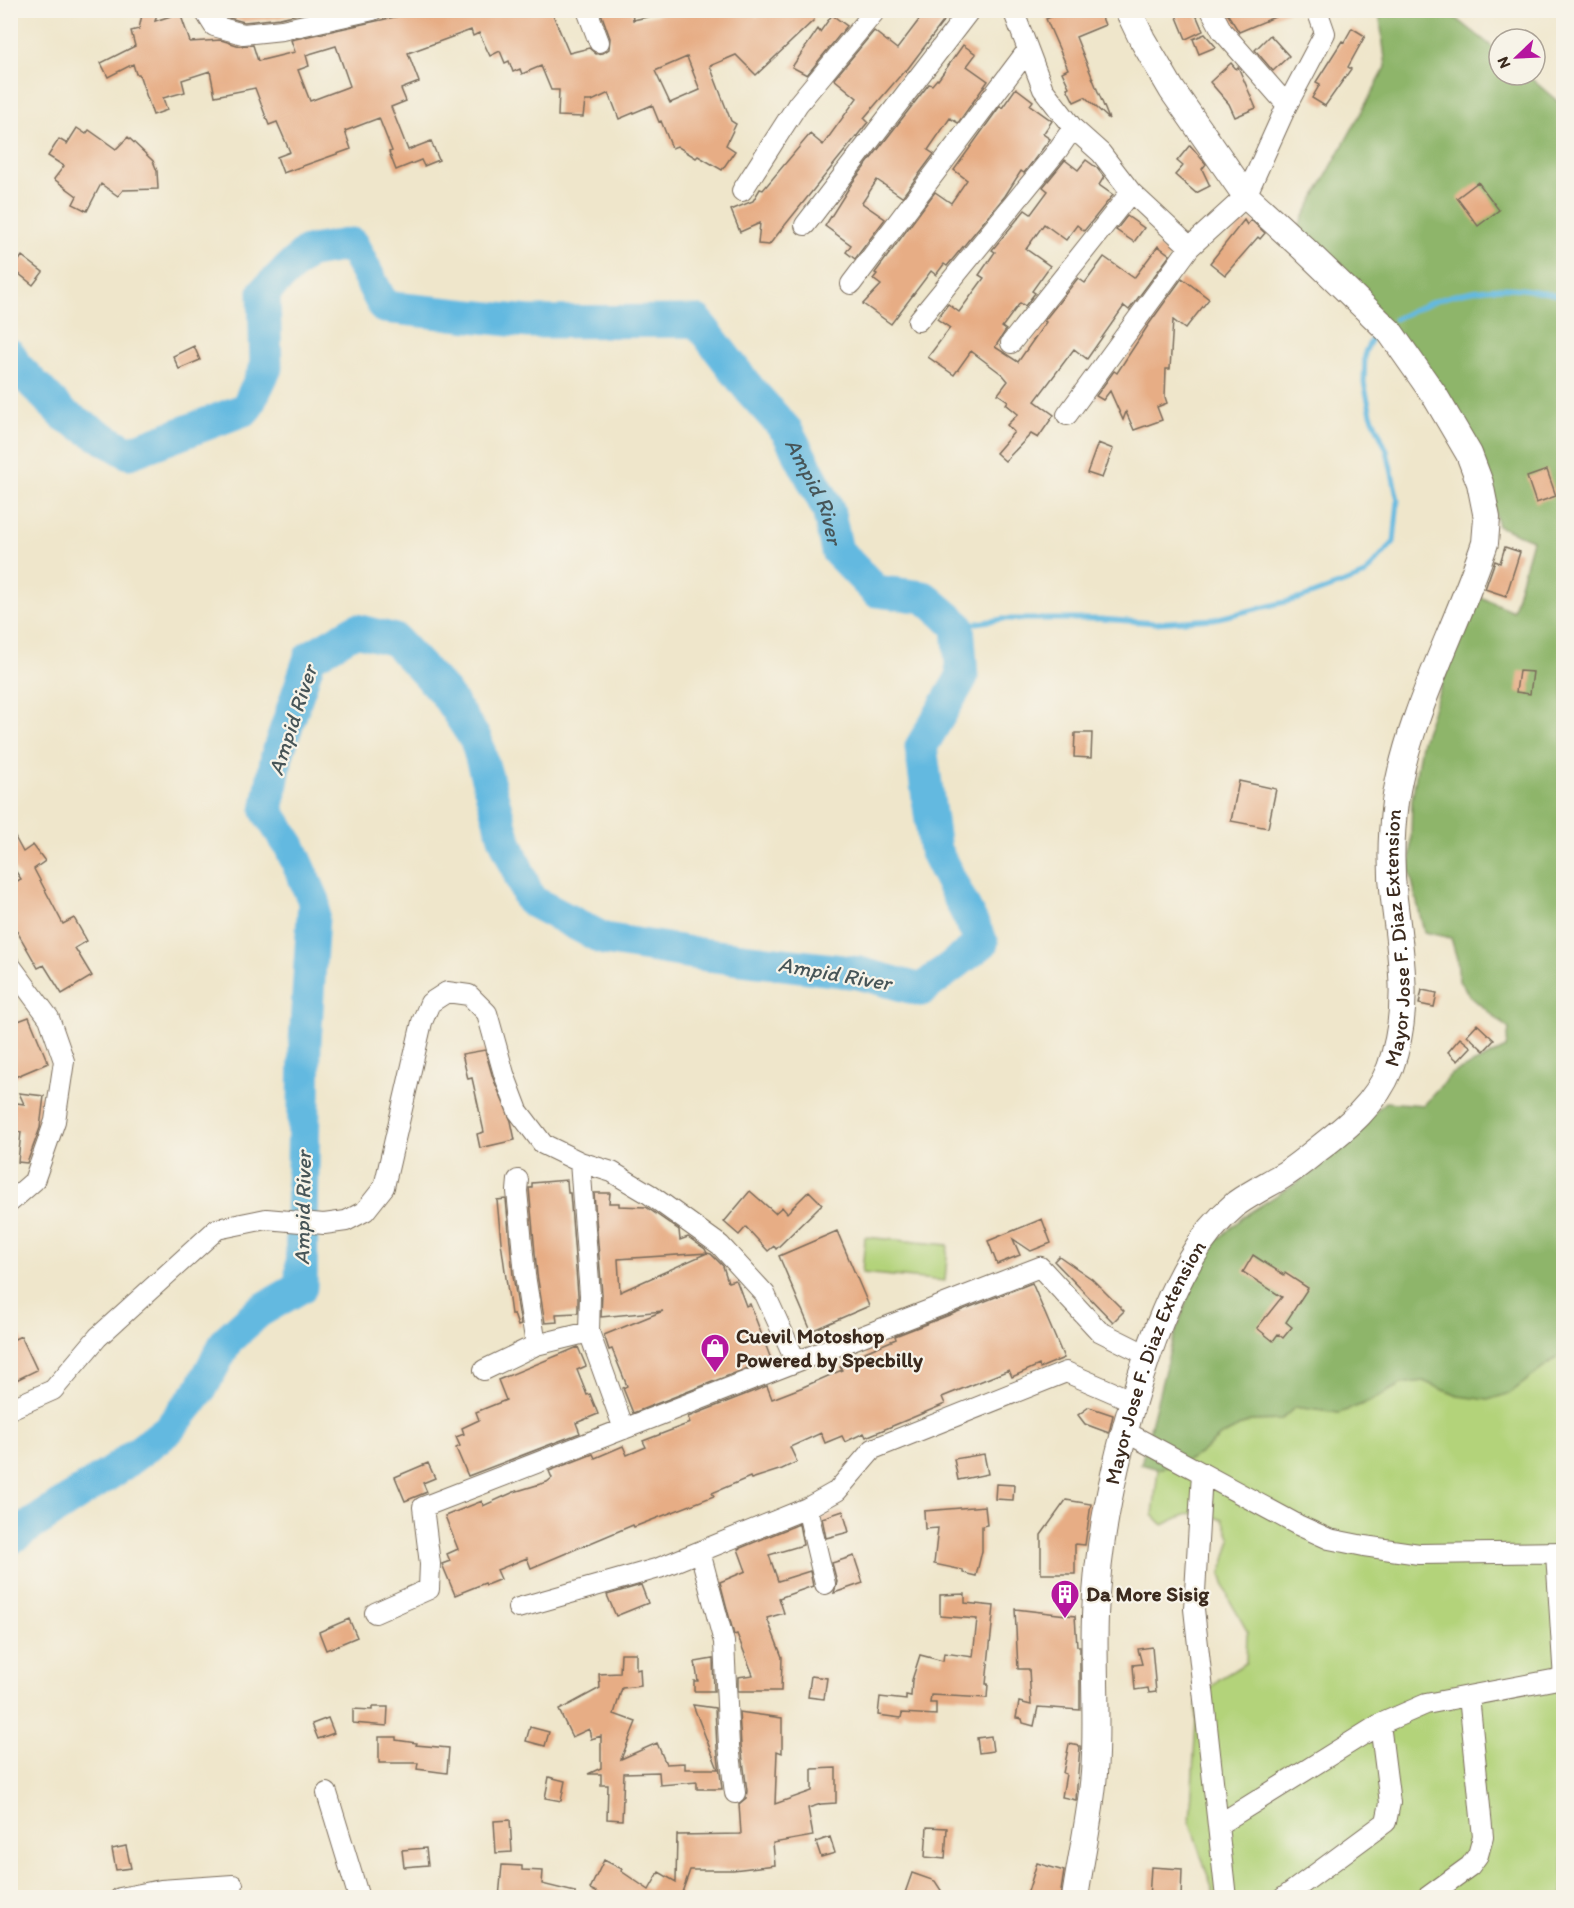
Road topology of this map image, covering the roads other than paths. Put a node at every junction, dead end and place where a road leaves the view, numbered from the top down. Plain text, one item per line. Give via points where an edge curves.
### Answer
1 (204, 10) edge
2 (373, 10) edge
3 (587, 10) edge
4 (876, 10) edge
5 (970, 10) edge
6 (1013, 10) edge
7 (1128, 10) edge
8 (1211, 10) edge
9 (1317, 10) edge
10 (303, 18) edge
11 (599, 42) dead end
12 (1027, 51) junction
13 (1287, 105) junction
14 (1073, 128) junction
15 (742, 191) dead end
16 (1131, 192) junction
17 (1246, 196) junction
18 (805, 225) dead end
19 (1190, 247) junction
20 (851, 284) dead end
21 (918, 321) dead end
22 (1011, 343) dead end
23 (1067, 415) dead end
24 (10, 965) edge
25 (580, 1162) junction
26 (518, 1180) dead end
27 (10, 1202) edge
28 (589, 1332) junction
29 (536, 1346) junction
30 (1147, 1355) junction
31 (796, 1362) junction
32 (484, 1370) dead end
33 (1133, 1401) junction
34 (10, 1409) edge
35 (624, 1429) junction
36 (1124, 1431) junction
37 (1202, 1473) junction
38 (807, 1508) junction
39 (699, 1552) junction
40 (1560, 1552) edge
41 (825, 1584) dead end
42 (518, 1608) dead end
43 (375, 1613) dead end
44 (1563, 1679) edge
45 (1469, 1696) junction
46 (1380, 1724) junction
47 (327, 1793) dead end
48 (735, 1793) dead end
49 (1218, 1825) junction
50 (233, 1885) dead end
51 (161, 1894) edge
52 (120, 1898) edge
53 (359, 1898) edge
54 (1075, 1898) edge
55 (1226, 1898) edge
56 (1282, 1898) edge
57 (1426, 1898) edge

1 - 10 street via 214,26 243,34
2 - 10 street
3 - 11 street
4 - 15 street via 798,104
5 - 18 street
6 - 12 street
7 - 17 street, Mayor Jose F. Diaz Extension via 1172,90
8 - 13 street via 1222,31
9 - 13 street via 1325,33
12 - 14 street via 1042,89
12 - 20 street
13 - 17 street
14 - 16 street via 1101,153
14 - 21 street
16 - 19 street
16 - 22 street
17 - 19 street
17 - 30 street, Mayor Jose F. Diaz Extension via 1390,332 1435,396 1470,454 1480,483 1487,518 1485,543 1411,733 1395,802 1391,852 1402,953 1403,1006 1389,1071 1377,1094 1352,1124 1286,1174 1238,1203 1213,1227 1172,1294
19 - 23 street
24 - 27 street via 49,1018 64,1061 55,1121 34,1181
25 - 28 street
25 - 31 street via 612,1172 720,1245 765,1294
25 - 34 street via 543,1144 518,1111 487,1013 469,995 447,992 430,1003 422,1022 384,1187 365,1211 346,1221 324,1224 266,1219 217,1229 98,1336 53,1390
26 - 29 street
28 - 29 street
28 - 35 street
29 - 32 street
30 - 31 street via 1100,1331 1040,1267
30 - 33 street, Mayor Jose F. Diaz Extension
31 - 35 street
33 - 36 street, Mayor Jose F. Diaz Extension
33 - 38 street via 1066,1372 873,1449 837,1491
35 - 43 street via 423,1507 429,1589
36 - 37 street
36 - 54 street, Mayor Jose F. Diaz Extension via 1100,1545 1095,1614 1094,1773
37 - 40 street via 1329,1539 1419,1554
37 - 49 street via 1194,1609
38 - 39 street
38 - 41 street
39 - 42 street via 659,1568
39 - 48 street via 724,1642
40 - 44 street
44 - 45 street
45 - 46 street via 1426,1704
45 - 57 street via 1483,1837 1470,1866
46 - 49 street
46 - 56 street via 1390,1803 1386,1822
47 - 53 street
49 - 55 street
50 - 51 street
51 - 52 street

